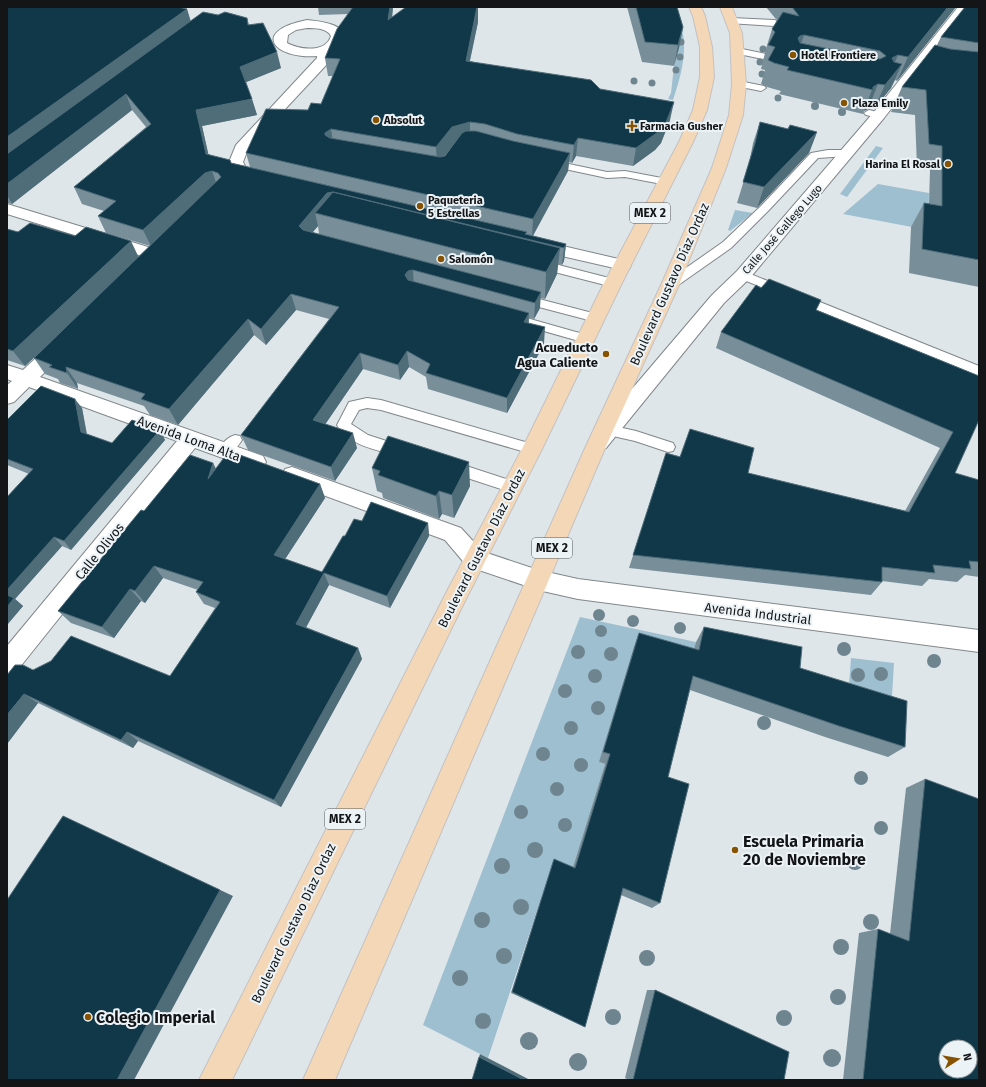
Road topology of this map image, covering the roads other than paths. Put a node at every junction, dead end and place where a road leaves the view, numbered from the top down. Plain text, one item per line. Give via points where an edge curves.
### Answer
1 (695, 7) edge
2 (964, 7) edge
3 (728, 14) edge
4 (775, 24) edge
5 (319, 50) junction
6 (737, 51) junction
7 (763, 56) dead end
8 (739, 84) junction
9 (761, 88) dead end
10 (847, 153) junction
11 (536, 160) edge
12 (272, 182) edge
13 (666, 182) junction
14 (7, 209) edge
15 (525, 242) edge
16 (155, 254) edge
17 (529, 262) edge
18 (623, 265) junction
19 (743, 275) junction
20 (614, 283) junction
21 (670, 285) junction
22 (511, 296) edge
23 (494, 313) edge
24 (596, 318) junction
25 (71, 336) edge
26 (586, 339) junction
27 (979, 371) edge
28 (7, 372) edge
29 (26, 379) junction
30 (7, 398) edge
31 (191, 438) junction
32 (602, 438) junction
33 (668, 447) dead end
34 (532, 449) junction
35 (418, 457) edge
36 (440, 464) edge
37 (513, 486) junction
38 (475, 559) junction
39 (538, 580) junction
40 (979, 642) edge
41 (8, 661) edge
42 (215, 1080) edge
43 (319, 1080) edge

1 - 13 main road, Boulevard Gustavo Díaz Ordaz / MEX 2 via 706,47 707,77 700,110
2 - 10 street, Calle José Gallego Lugo via 926,64 895,85
3 - 4 lane via 750,21
3 - 6 main road, Boulevard Gustavo Díaz Ordaz / MEX 2 via 736,33
5 - 5 street via 336,41 338,36 331,28 297,21 283,32 279,41 280,45 294,52
5 - 12 street via 324,59 258,127 241,148 236,162 242,175
6 - 7 lane
6 - 8 main road, Boulevard Gustavo Díaz Ordaz / MEX 2
8 - 9 lane
8 - 21 main road, Boulevard Gustavo Díaz Ordaz / MEX 2 via 736,115 719,168
10 - 19 street, Calle José Gallego Lugo
10 - 21 lane via 815,156 726,245
11 - 13 lane via 607,175 625,174
13 - 18 main road, Boulevard Gustavo Díaz Ordaz / MEX 2
14 - 16 street
15 - 18 street
17 - 20 lane
18 - 20 main road, Boulevard Gustavo Díaz Ordaz / MEX 2
19 - 27 lane
19 - 32 street, Calle José Gallego Lugo via 718,299
20 - 24 main road, Boulevard Gustavo Díaz Ordaz / MEX 2
21 - 32 main road, Boulevard Gustavo Díaz Ordaz / MEX 2
22 - 24 lane
23 - 26 lane
24 - 26 main road, Boulevard Gustavo Díaz Ordaz / MEX 2
25 - 29 street
26 - 34 main road, Boulevard Gustavo Díaz Ordaz / MEX 2
28 - 29 street, Avenida Loma Alta
29 - 30 street
29 - 31 street, Avenida Loma Alta
31 - 38 street, Avenida Loma Alta via 230,445 452,534
31 - 41 street, Calle Olivos
32 - 33 lane via 636,436
32 - 39 main road, Boulevard Gustavo Díaz Ordaz / MEX 2
34 - 35 lane via 381,405 367,403 354,406 344,425 350,432 360,438
34 - 37 main road, Boulevard Gustavo Díaz Ordaz / MEX 2
36 - 37 lane
37 - 38 main road, Boulevard Gustavo Díaz Ordaz / MEX 2
38 - 39 street, Avenida Industrial
38 - 42 main road, Boulevard Gustavo Díaz Ordaz / MEX 2
39 - 40 street, Avenida Industrial via 578,589
39 - 43 main road, Boulevard Gustavo Díaz Ordaz / MEX 2

